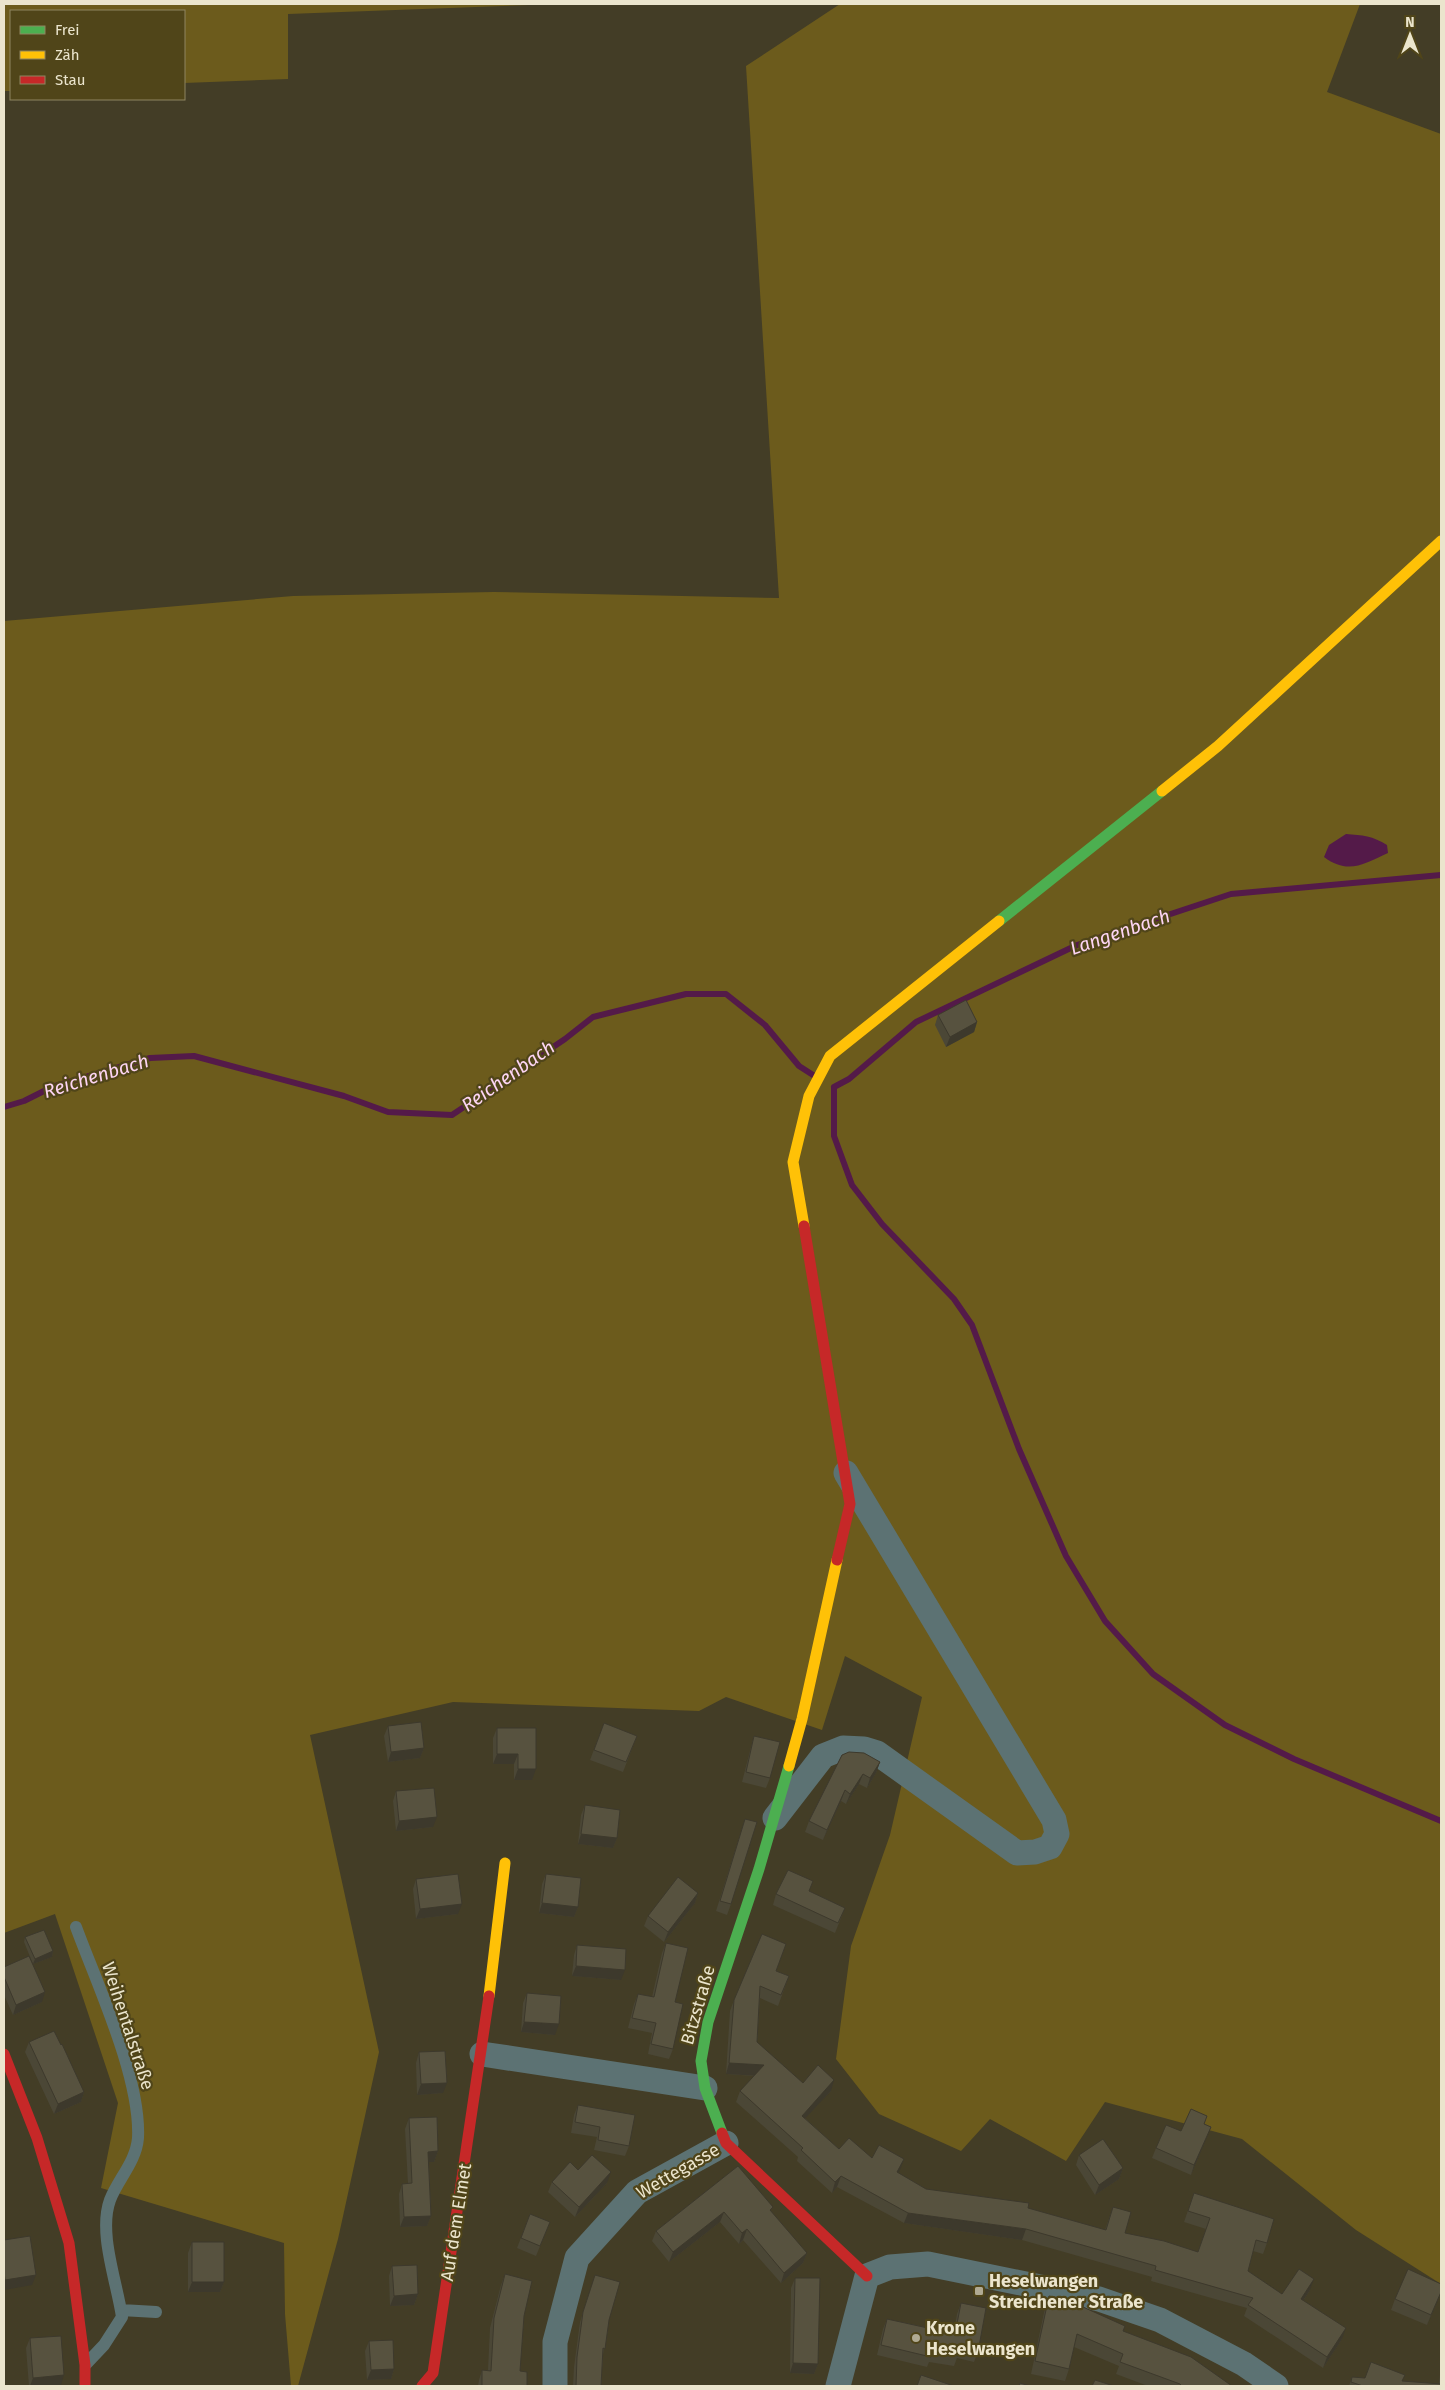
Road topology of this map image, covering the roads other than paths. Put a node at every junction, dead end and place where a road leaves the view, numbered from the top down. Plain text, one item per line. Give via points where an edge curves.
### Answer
1 (1441, 541) edge
2 (845, 1472) junction
3 (772, 1822) junction
4 (505, 1863) dead end
5 (76, 1927) dead end
6 (4, 2054) edge
7 (482, 2054) junction
8 (705, 2088) junction
9 (726, 2143) junction
10 (867, 2276) junction
11 (121, 2310) junction
12 (156, 2312) dead end
13 (85, 2365) junction
14 (85, 2386) edge
15 (422, 2386) edge
16 (555, 2386) edge
17 (838, 2386) edge
18 (1276, 2386) edge

1 - 2 street, Bitzstraße via 1218,746 830,1056 809,1096 793,1162
2 - 3 street, Bitzstraße via 850,1504 802,1719
2 - 3 street via 1054,1820 1057,1834 1050,1847 1017,1853 877,1753 842,1748 823,1756
3 - 8 street, Bitzstraße via 708,2022 701,2062
4 - 7 street, Auf dem Elmet
5 - 11 lane, Weihentalstraße via 120,2046 135,2098 138,2139 127,2170 110,2200 107,2227
6 - 13 street via 37,2138 69,2243
7 - 8 street
7 - 15 street, Auf dem Elmet via 432,2373
8 - 9 street, Bitzstraße
9 - 10 street, Bitzstraße
9 - 16 street, Wettegasse via 637,2192 577,2258 555,2342
10 - 17 street
10 - 18 street via 890,2267 928,2264 1099,2299 1160,2320 1244,2364
11 - 12 lane
11 - 13 lane via 122,2316 104,2345
13 - 14 street

